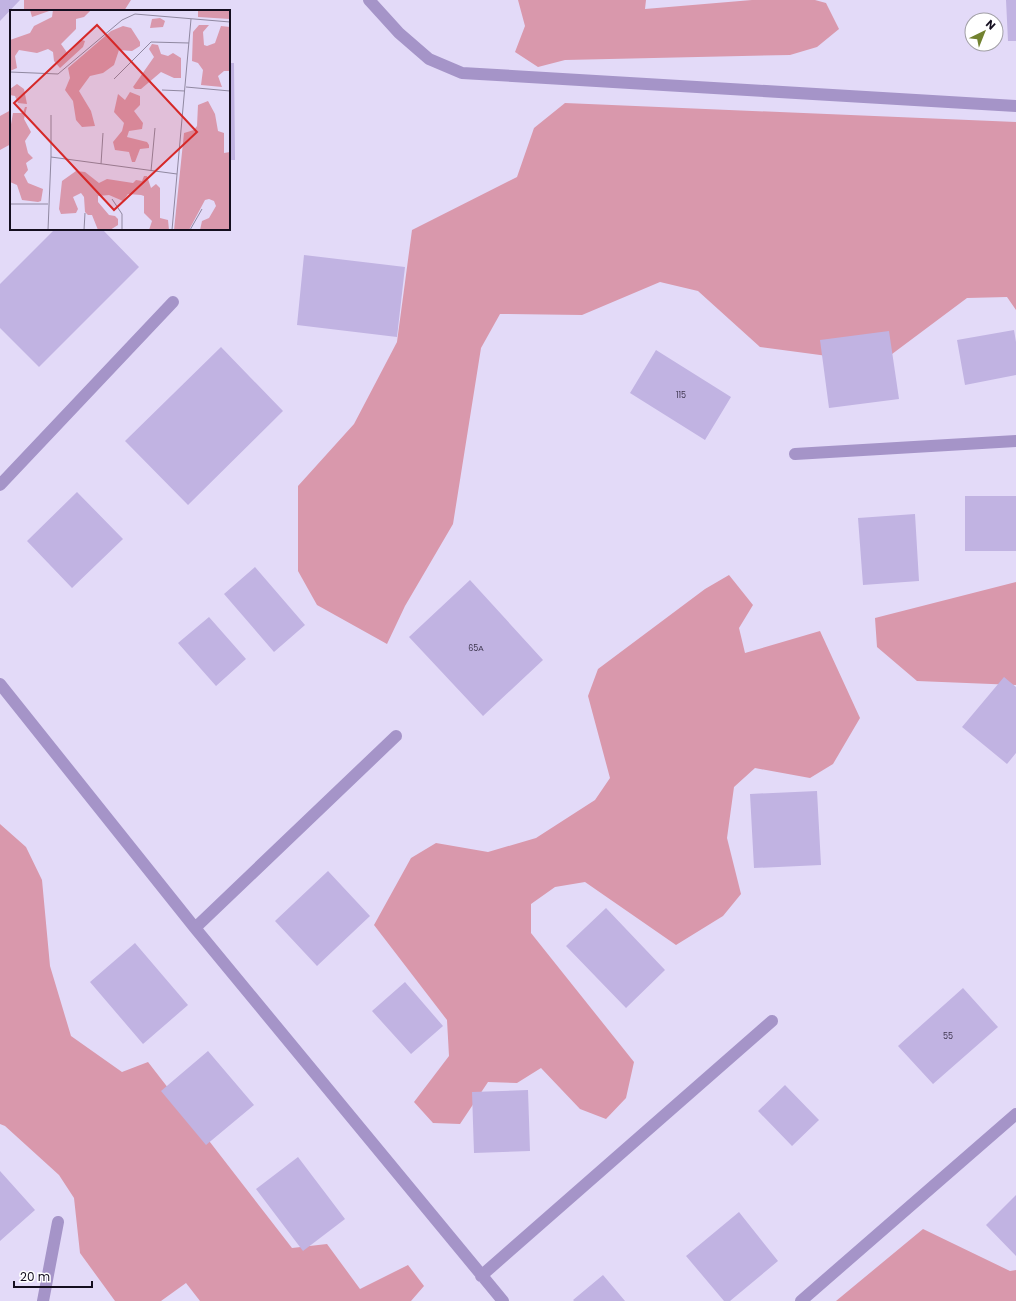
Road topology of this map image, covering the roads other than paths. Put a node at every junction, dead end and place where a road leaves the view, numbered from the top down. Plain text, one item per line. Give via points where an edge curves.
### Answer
1 (369, 0) edge
2 (1016, 106) edge
3 (173, 302) dead end
4 (1016, 441) edge
5 (795, 454) dead end
6 (0, 485) edge
7 (0, 684) edge
8 (396, 736) dead end
9 (195, 928) junction
10 (772, 1021) dead end
11 (1016, 1114) edge
12 (58, 1222) dead end
13 (481, 1276) junction
14 (43, 1301) edge
15 (503, 1301) edge
16 (801, 1301) edge

1 - 2 street via 399,33 429,59 462,73
3 - 6 street
4 - 5 street
7 - 9 street
8 - 9 street
9 - 13 street
10 - 13 street
11 - 16 street
12 - 14 street
13 - 15 street

